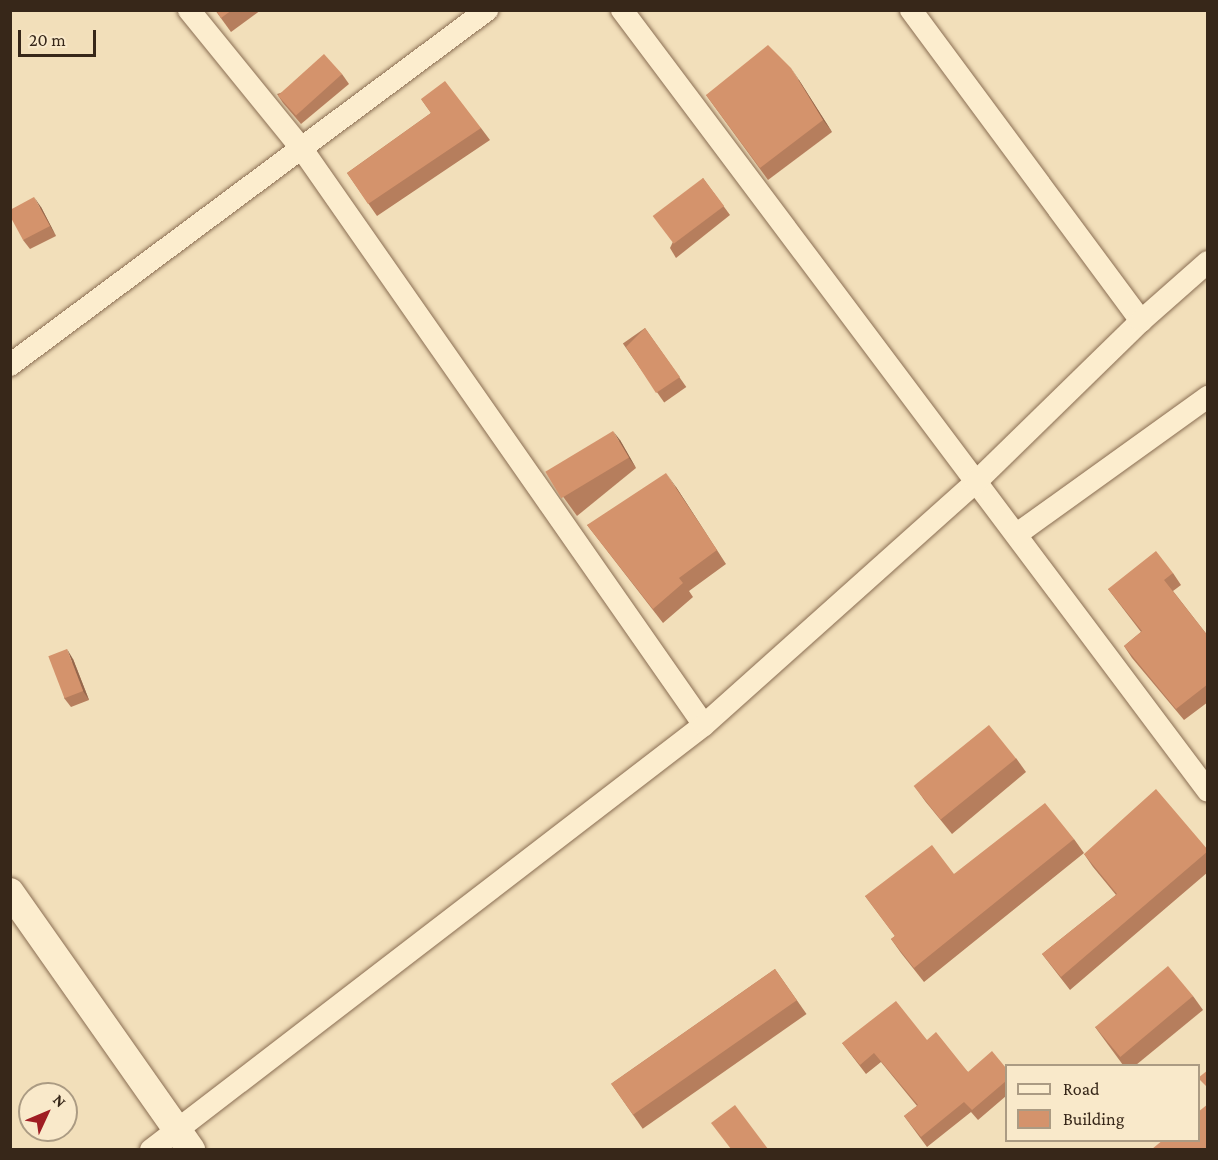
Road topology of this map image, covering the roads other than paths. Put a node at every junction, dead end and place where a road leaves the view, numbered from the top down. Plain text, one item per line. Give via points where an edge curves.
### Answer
1 (189, 10) edge
2 (487, 10) edge
3 (622, 10) edge
4 (911, 10) edge
5 (303, 149) junction
6 (1208, 262) edge
7 (1141, 321) junction
8 (10, 365) edge
9 (1208, 397) edge
10 (976, 482) junction
11 (1017, 534) junction
12 (704, 725) junction
13 (1208, 791) edge
14 (10, 892) edge
15 (185, 1140) edge
16 (151, 1149) edge

1 - 5 street
2 - 5 street
3 - 10 street
4 - 7 street
5 - 8 street
5 - 12 street
6 - 7 street
7 - 10 street
9 - 11 street
10 - 11 street
10 - 12 street
11 - 13 street
12 - 15 street
14 - 15 street
15 - 16 street

